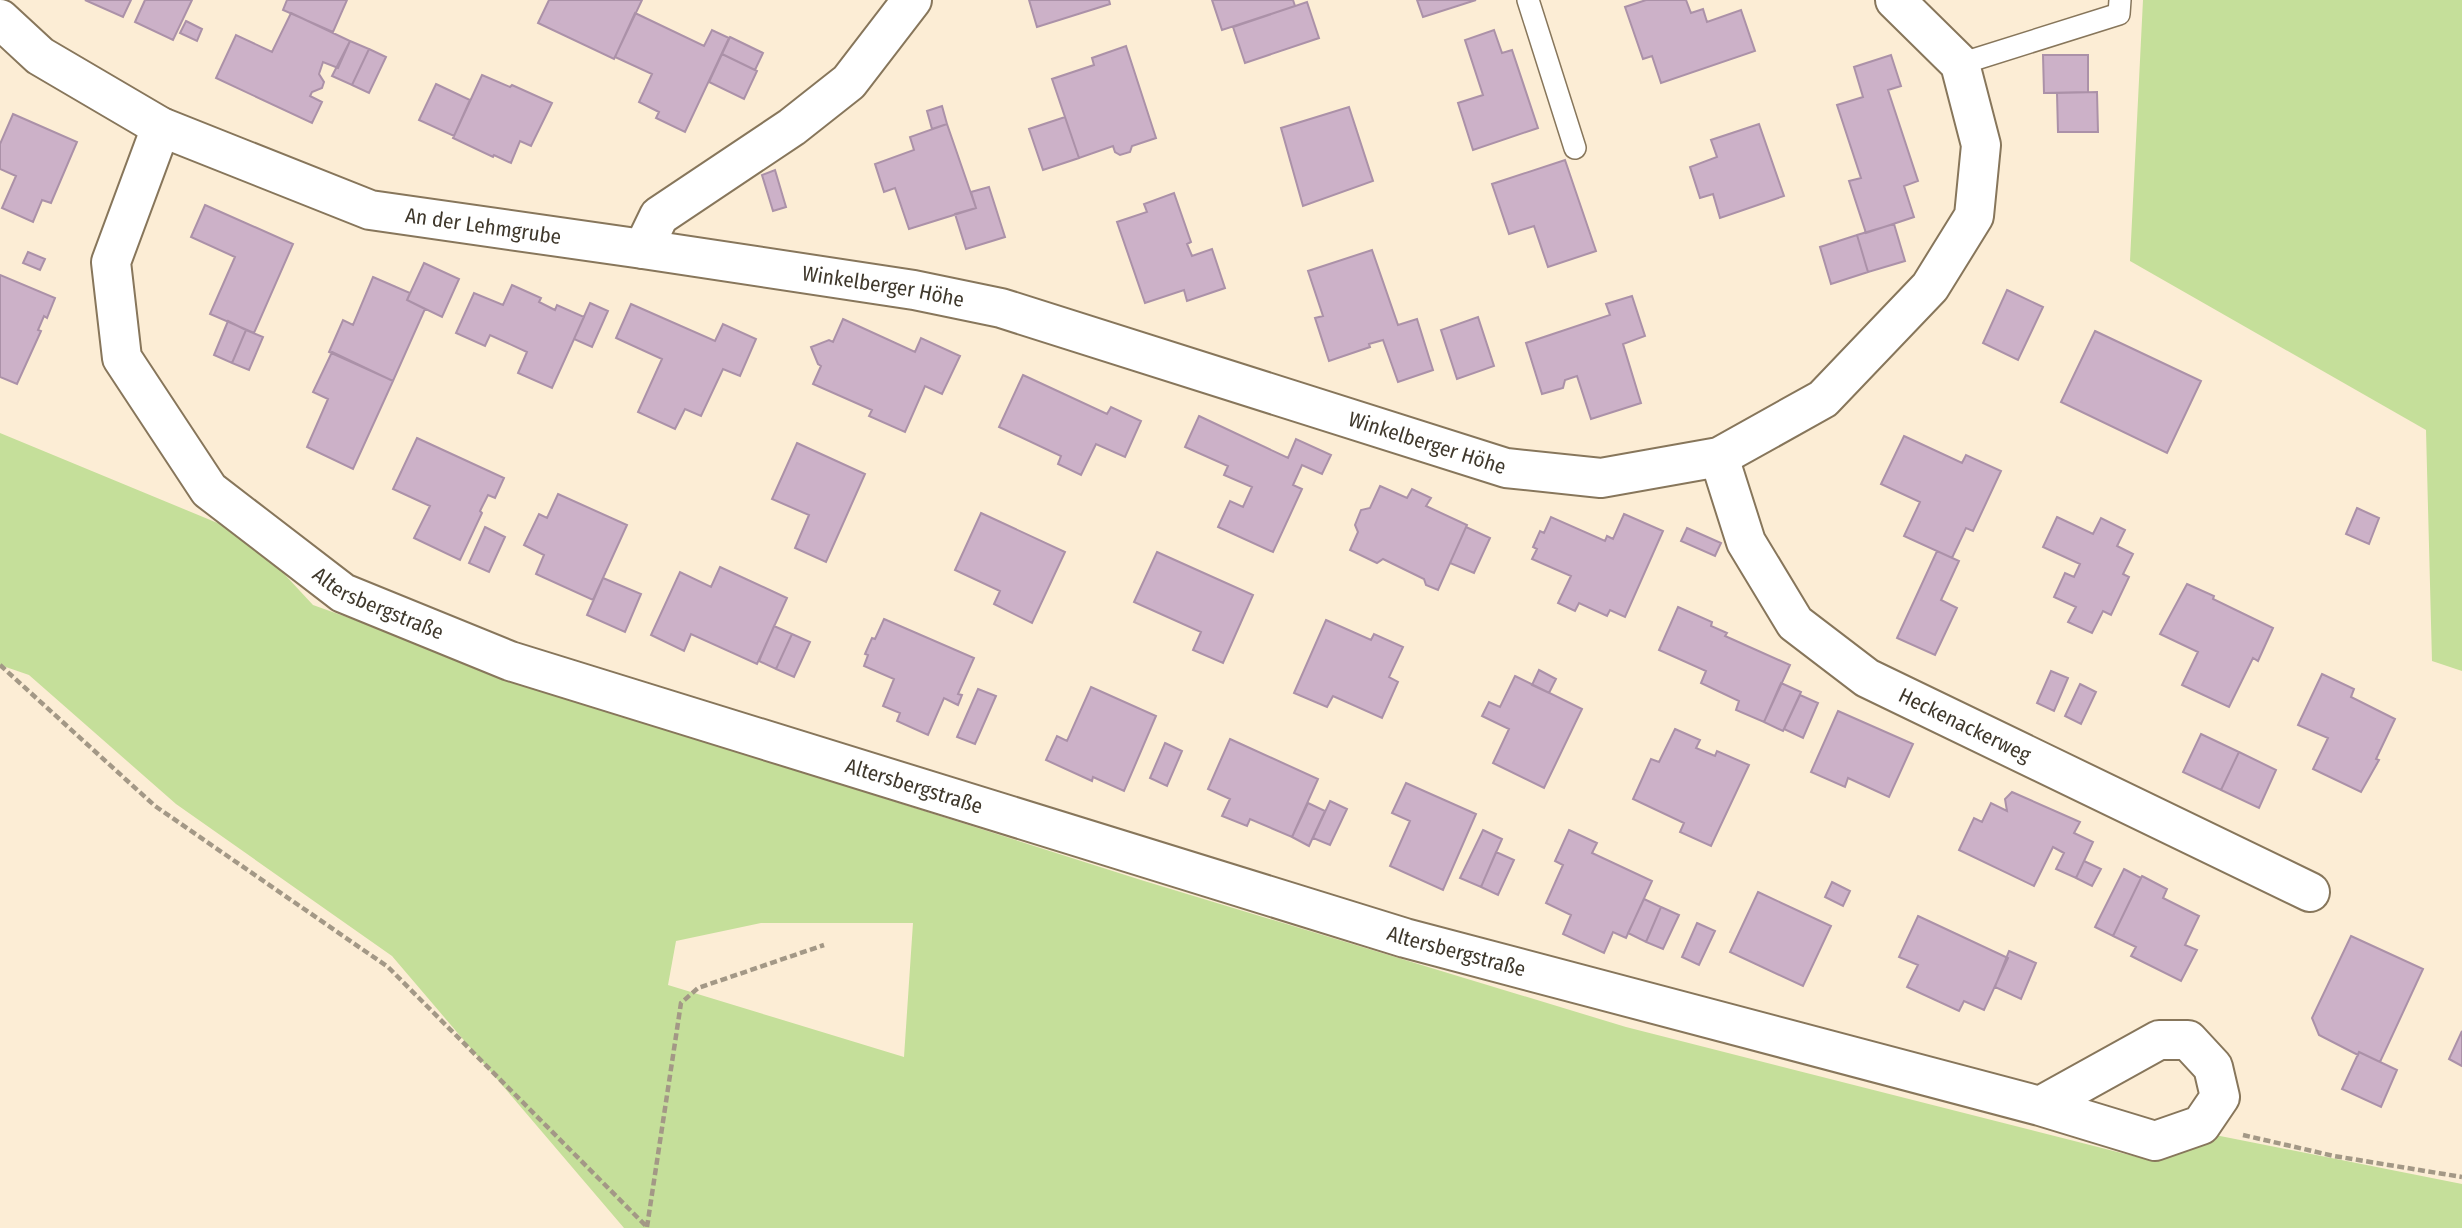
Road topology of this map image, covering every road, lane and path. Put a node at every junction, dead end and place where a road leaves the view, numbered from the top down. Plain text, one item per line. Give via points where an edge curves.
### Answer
1 (912, 0) edge
2 (1528, 0) edge
3 (1895, 0) edge
4 (2120, 0) edge
5 (0, 19) edge
6 (1960, 64) junction
7 (161, 127) junction
8 (1575, 148) dead end
9 (643, 249) junction
10 (1719, 457) junction
11 (0, 665) edge
12 (2310, 892) dead end
13 (824, 945) dead end
14 (2040, 1106) junction
15 (2201, 1125) junction
16 (2462, 1177) edge
17 (647, 1228) edge

1 - 9 street via 849,82 792,127 659,215
2 - 8 lane
3 - 6 street
4 - 6 lane via 2119,14
5 - 7 street, An der Lehmgrube via 40,56
6 - 10 street, Winkelberger Höhe via 1981,145 1974,216 1930,287 1823,399
7 - 9 street, An der Lehmgrube via 370,210
7 - 14 street, Altersbergstraße via 111,262 122,358 209,491 343,593 510,661 1405,938
9 - 10 street, Winkelberger Höhe via 914,289 1001,309 1506,468 1601,478
10 - 12 street, Heckenackerweg via 1746,542 1795,623 1867,678
11 - 17 path via 155,806 388,967
13 - 17 path via 698,988 681,1003
14 - 15 street, Altersbergstraße via 2155,1141
14 - 15 street via 2159,1040 2189,1040 2213,1067 2220,1097
15 - 16 path via 2334,1156

